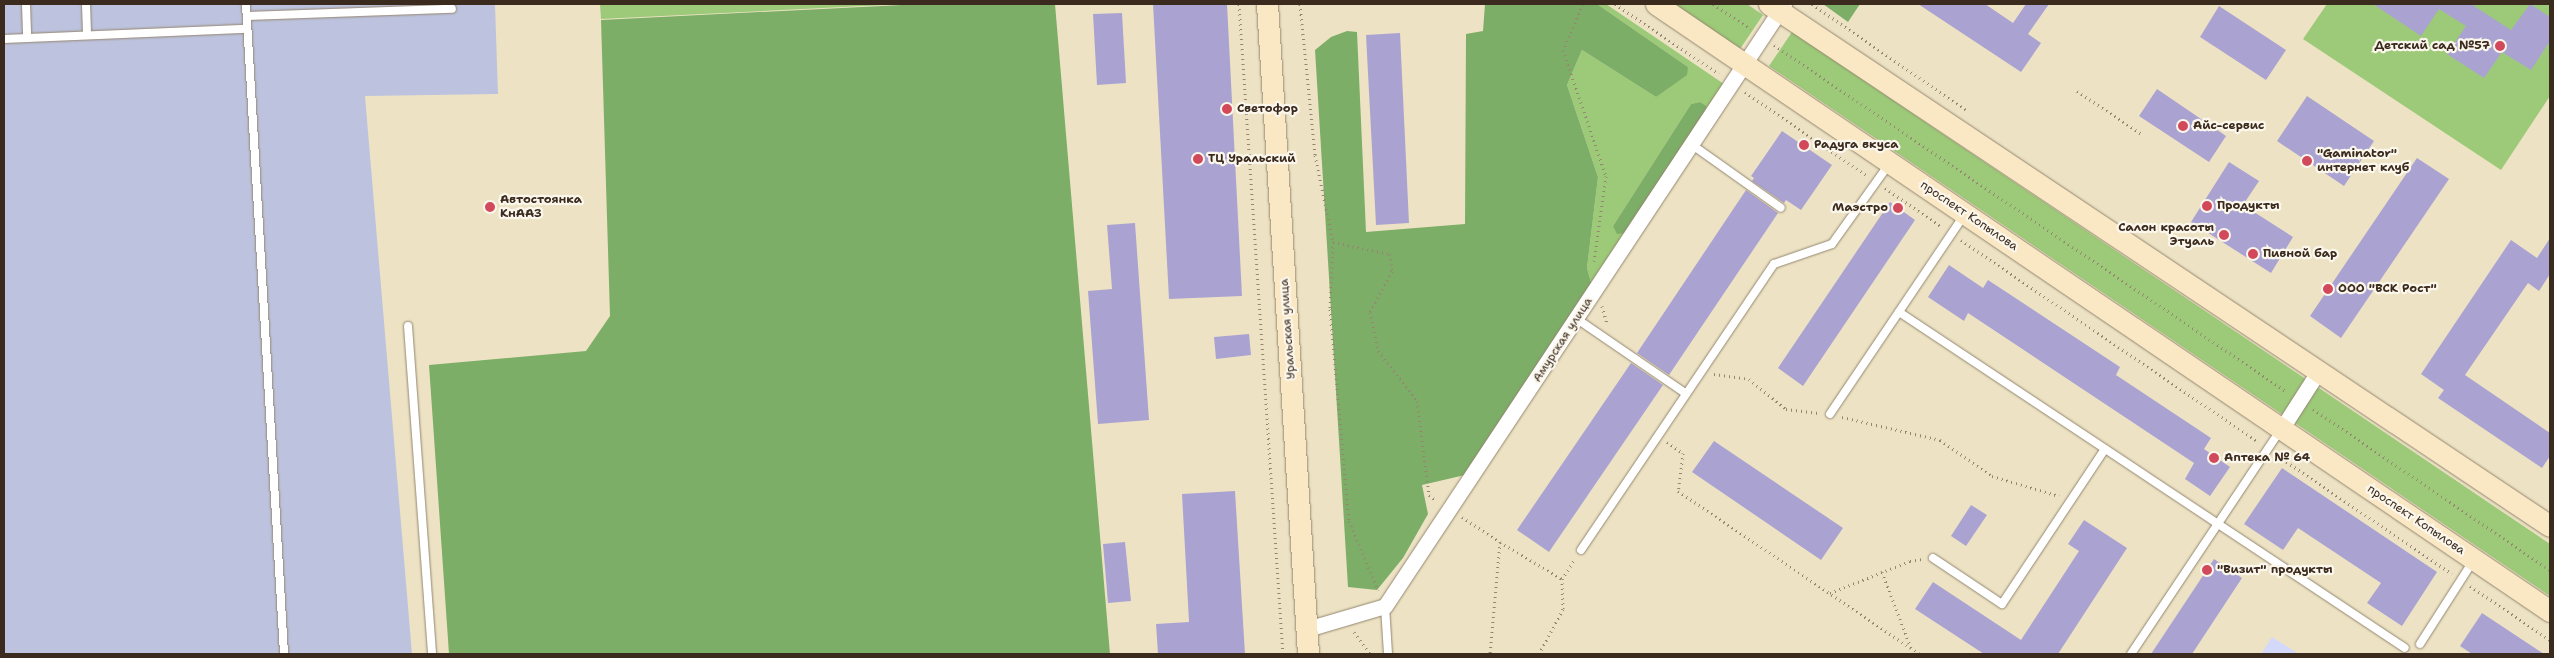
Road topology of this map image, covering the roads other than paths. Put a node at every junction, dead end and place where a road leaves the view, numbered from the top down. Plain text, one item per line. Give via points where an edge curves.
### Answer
1 (26, 4) edge
2 (86, 4) edge
3 (246, 4) edge
4 (344, 4) edge
5 (1267, 4) edge
6 (1656, 4) edge
7 (1778, 6) edge
8 (452, 9) dead end
9 (344, 13) junction
10 (247, 16) junction
11 (247, 29) junction
12 (87, 36) junction
13 (27, 38) junction
14 (4, 39) edge
15 (1745, 63) junction
16 (1691, 144) junction
17 (1890, 162) junction
18 (1782, 208) dead end
19 (1965, 213) junction
20 (1899, 312) junction
21 (1577, 319) junction
22 (408, 326) dead end
23 (2318, 372) junction
24 (1685, 393) junction
25 (1830, 414) road end
26 (2282, 428) junction
27 (2105, 449) junction
28 (2218, 524) junction
29 (2550, 526) edge
30 (1581, 550) road end
31 (1932, 558) road end
32 (2474, 559) junction
33 (1385, 606) junction
34 (2550, 611) edge
35 (1307, 629) junction
36 (2420, 644) dead end
37 (2405, 648) dead end
38 (284, 654) edge
39 (432, 654) edge
40 (1308, 654) edge
41 (1388, 654) edge
42 (2131, 654) edge

1 - 13 lane
2 - 12 lane
3 - 10 lane
4 - 9 lane
5 - 35 street, Уральская улица
6 - 15 street, проспект Копылова
7 - 15 street, Амурская улица via 1763,37
7 - 23 street
8 - 9 lane
9 - 10 lane
10 - 11 lane
11 - 12 lane
11 - 38 lane
12 - 13 lane
13 - 14 lane
15 - 16 street, Амурская улица
15 - 17 street, проспект Копылова
16 - 18 lane
16 - 21 street, Амурская улица
17 - 19 street, проспект Копылова
17 - 24 lane via 1832,244 1774,264
19 - 20 lane
19 - 26 street, проспект Копылова
20 - 25 lane
20 - 27 lane
21 - 24 lane
21 - 33 street, Амурская улица
22 - 39 lane
23 - 26 street
23 - 29 street
24 - 30 lane
26 - 28 lane
26 - 32 street, проспект Копылова
27 - 28 lane
27 - 31 lane via 2002,604
28 - 37 lane
28 - 42 lane
32 - 34 street, проспект Копылова
32 - 36 lane
33 - 35 street
33 - 41 lane
35 - 40 street, Уральская улица

